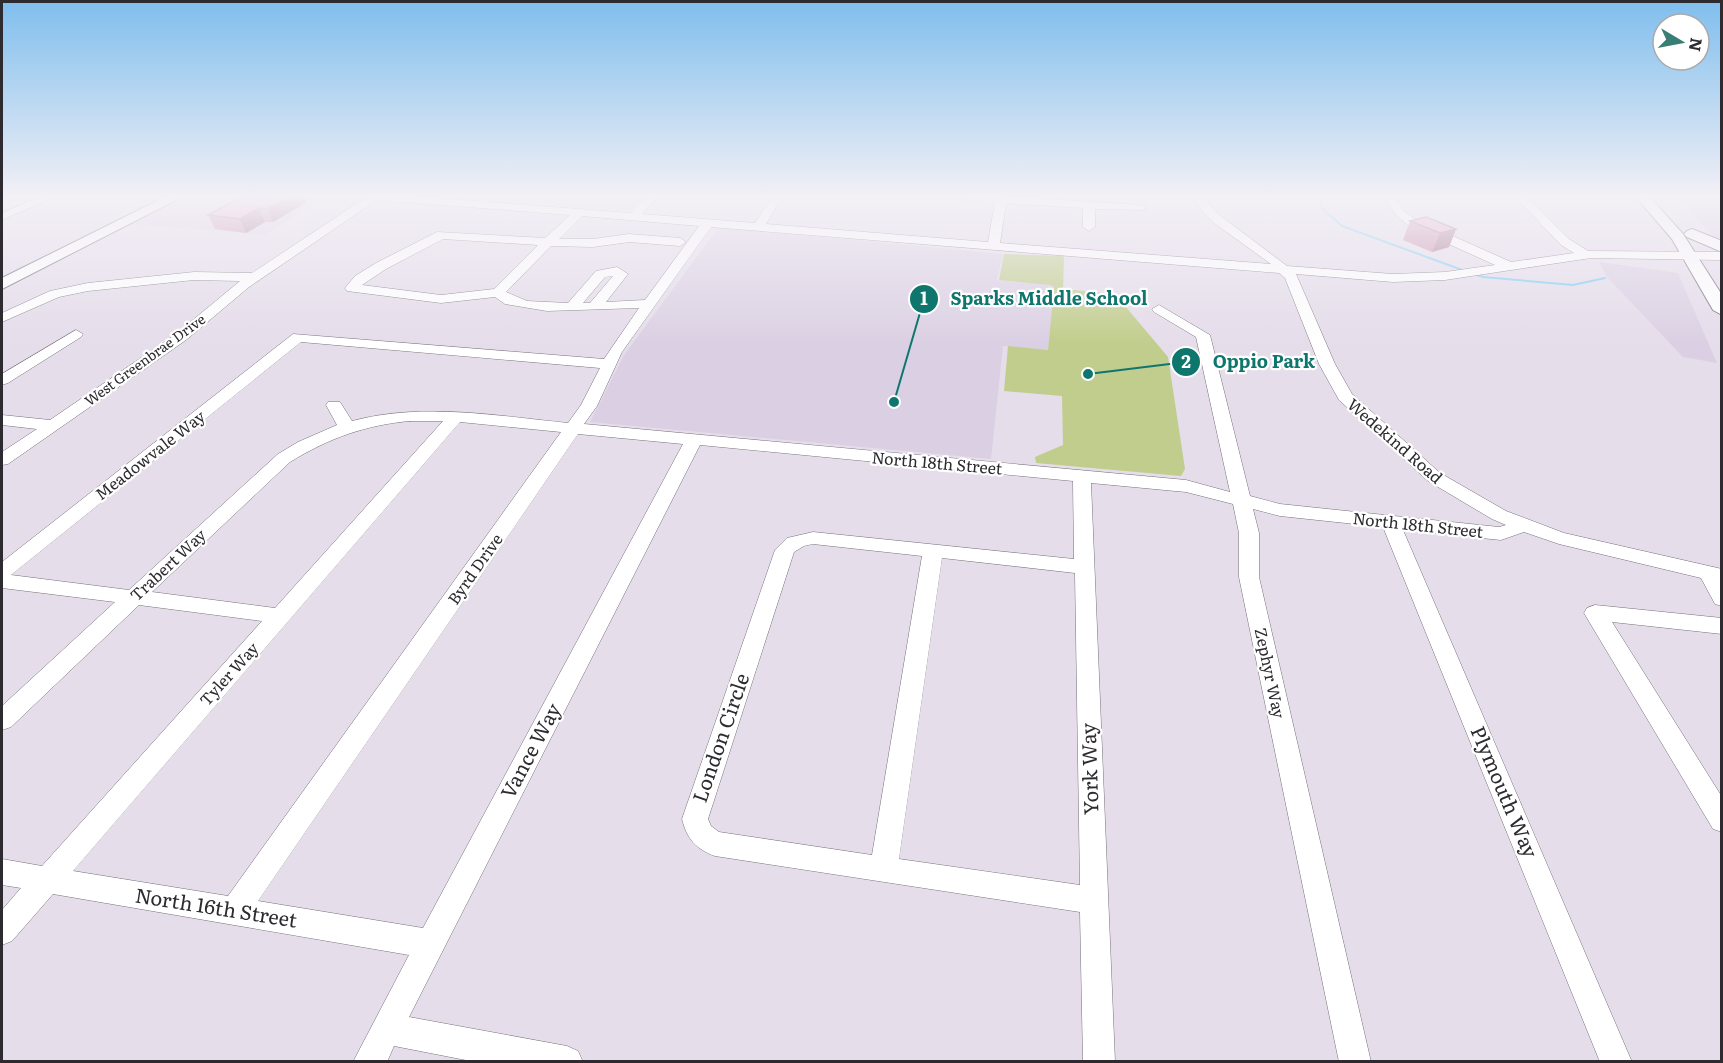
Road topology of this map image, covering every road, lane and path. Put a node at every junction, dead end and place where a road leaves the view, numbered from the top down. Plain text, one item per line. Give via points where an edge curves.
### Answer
1 (66, 246) edge
2 (78, 246) edge
3 (302, 246) edge
4 (420, 246) edge
5 (544, 246) edge
6 (691, 246) edge
7 (988, 246) edge
8 (993, 246) joint
9 (1252, 246) edge
10 (1463, 246) edge
11 (1571, 246) edge
12 (1682, 246) edge
13 (1586, 255) junction
14 (1689, 255) junction
15 (1714, 255) edge
16 (1509, 266) junction
17 (1284, 269) junction
18 (255, 277) junction
19 (2, 278) edge
20 (1722, 280) edge
21 (2, 284) edge
22 (498, 293) junction
23 (650, 304) junction
24 (594, 307) junction
25 (571, 308) junction
26 (1159, 309) dead end
27 (1722, 310) edge
28 (2, 318) edge
29 (76, 334) dead end
30 (609, 364) junction
31 (2, 380) edge
32 (334, 405) dead end
33 (456, 417) junction
34 (2, 420) edge
35 (52, 425) junction
36 (347, 427) junction
37 (573, 428) junction
38 (694, 440) junction
39 (2, 460) edge
40 (1082, 476) junction
41 (1241, 499) junction
42 (1391, 523) junction
43 (1524, 525) junction
44 (933, 551) junction
45 (1085, 567) junction
46 (2, 572) edge
47 (1717, 575) edge
48 (2, 581) edge
49 (133, 597) junction
50 (1722, 599) edge
51 (281, 616) junction
52 (1722, 626) edge
53 (2, 720) edge
54 (1722, 821) edge
55 (883, 870) junction
56 (2, 872) edge
57 (47, 880) junction
58 (1094, 901) junction
59 (234, 911) junction
60 (2, 931) edge
61 (431, 944) junction
62 (386, 1029) junction
63 (369, 1062) edge
64 (567, 1062) edge
65 (1099, 1062) edge
66 (1355, 1062) edge
67 (1616, 1062) edge

1 - 19 main road
2 - 21 main road
3 - 18 street, West Greenbrae Drive
4 - 22 street via 360,279 352,288 441,299
5 - 22 street
6 - 23 street, Byrd Drive
7 - 8 street
8 - 17 street
9 - 17 street, Wedekind Road
10 - 16 street
11 - 13 street
12 - 14 main road
13 - 14 street
13 - 16 street
14 - 15 street
14 - 27 main road
15 - 20 main road
16 - 17 street via 1425,278
17 - 43 street, Wedekind Road via 1291,277 1337,385 1356,409 1434,477 1474,502
18 - 28 street via 194,276 87,287 46,297
18 - 35 street, West Greenbrae Drive via 181,337
22 - 25 street via 516,303
23 - 24 street
23 - 30 street, Byrd Drive
24 - 25 street
24 - 25 street via 621,274 601,274
26 - 41 street, Zephyr Way via 1203,335
29 - 31 street
30 - 37 street, Byrd Drive via 589,406
30 - 46 street, Meadowvale Way via 298,338
32 - 36 street
33 - 36 street, North 18th Street via 409,415
33 - 37 street, North 18th Street
33 - 51 street, Tyler Way
34 - 35 street
35 - 39 street, West Greenbrae Drive
36 - 49 street, Trabert Way via 313,440 284,458
37 - 38 street, North 18th Street
37 - 59 street, Byrd Drive
38 - 40 street, North 18th Street
38 - 61 street, Vance Way
40 - 41 street, North 18th Street via 1186,486
40 - 45 street, York Way
41 - 42 street, North 18th Street via 1280,510
41 - 66 street, Zephyr Way via 1249,533 1249,577
42 - 43 street, North 18th Street via 1501,534
42 - 67 street, Plymouth Way
43 - 47 street, Wedekind Road via 1588,546
44 - 45 street, London Circle
44 - 55 street
44 - 55 street, London Circle via 813,538 796,541 785,550 695,819 698,831 715,844
45 - 58 street, York Way
47 - 50 street via 1716,591
48 - 49 street
49 - 51 street
49 - 53 street, Trabert Way
51 - 57 street, Tyler Way
52 - 54 street via 1595,613
55 - 58 street, London Circle
56 - 57 street, North 16th Street
57 - 59 street, North 16th Street
57 - 60 street, Tyler Way
58 - 65 street, York Way
59 - 61 street, North 16th Street
61 - 62 street, Vance Way
62 - 63 street, Vance Way
62 - 64 street

